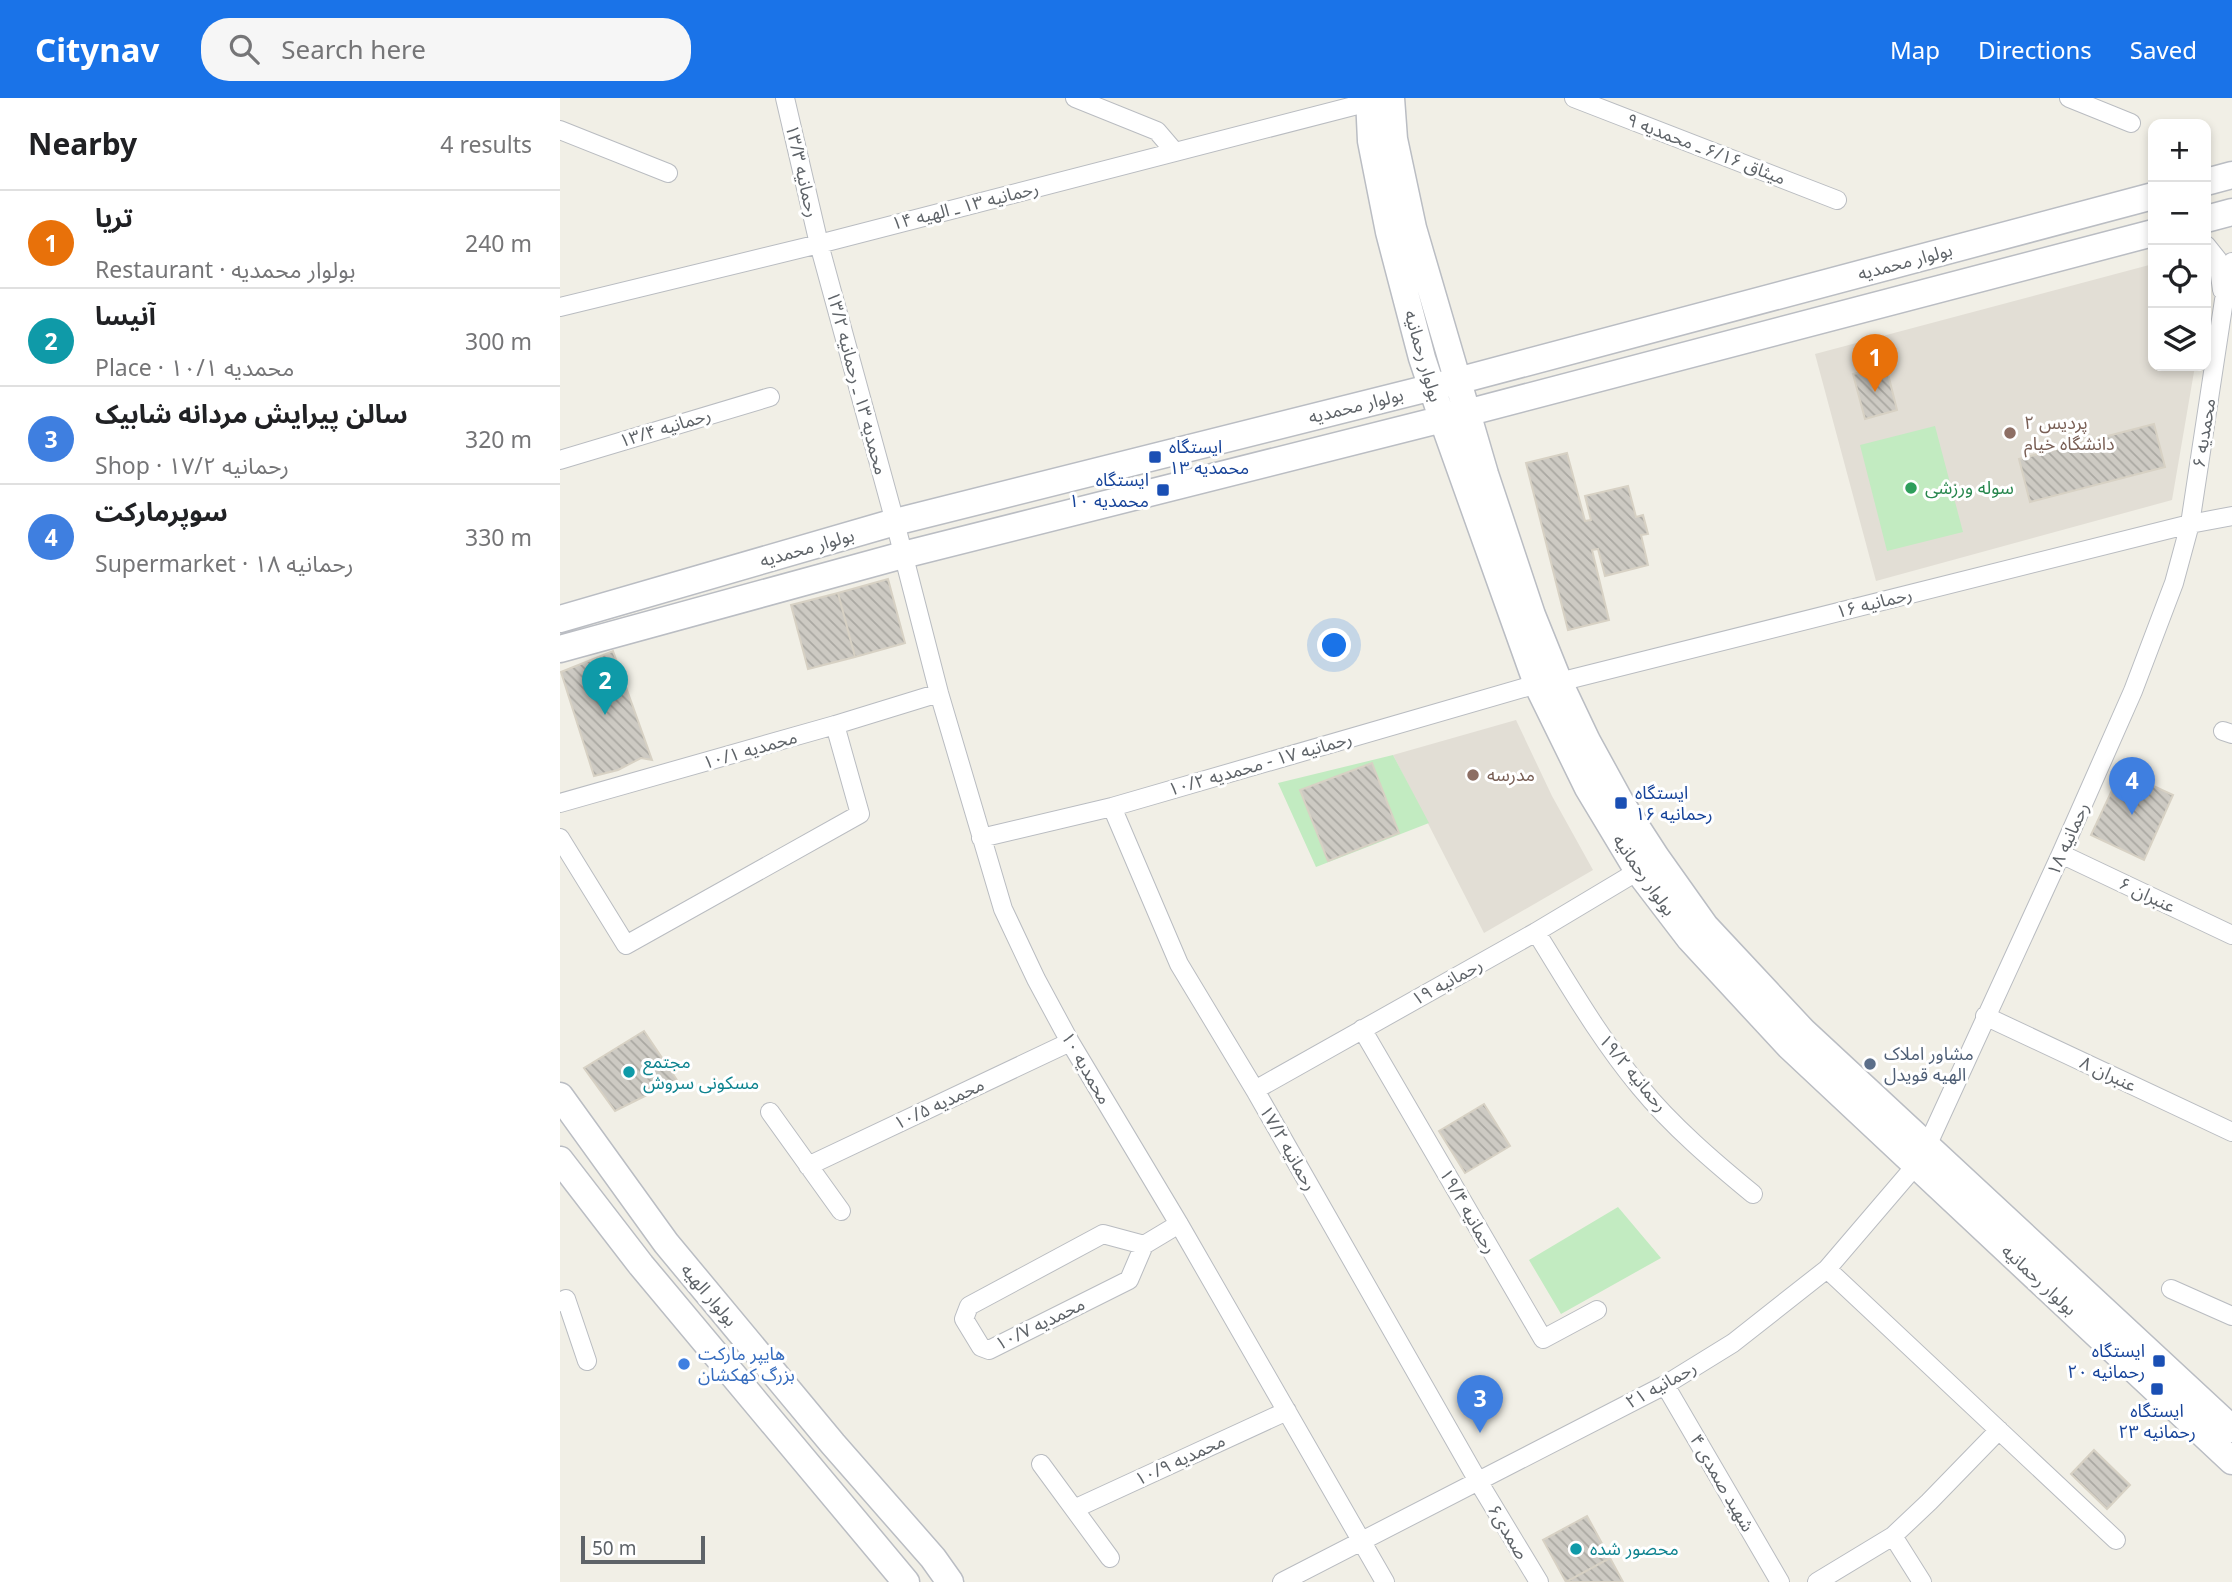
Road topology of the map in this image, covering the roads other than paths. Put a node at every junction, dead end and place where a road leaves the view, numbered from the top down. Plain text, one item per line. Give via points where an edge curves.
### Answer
1 (785, 98) edge
2 (1075, 98) edge
3 (1574, 98) edge
4 (2069, 98) edge
5 (1376, 99) edge
6 (2131, 123) dead end
7 (560, 130) edge
8 (1175, 152) junction
9 (668, 173) dead end
10 (2232, 175) edge
11 (2211, 181) edge
12 (2148, 197) edge
13 (1837, 200) dead end
14 (2232, 212) edge
15 (2211, 218) edge
16 (2148, 234) edge
17 (818, 244) junction
18 (2211, 251) edge
19 (2232, 262) edge
20 (2224, 300) junction
21 (560, 307) edge
22 (1444, 384) junction
23 (770, 397) dead end
24 (1468, 413) junction
25 (1442, 418) junction
26 (560, 460) edge
27 (2232, 516) edge
28 (895, 522) junction
29 (2190, 524) junction
30 (903, 555) junction
31 (560, 620) edge
32 (560, 649) edge
33 (1548, 683) junction
34 (939, 693) junction
35 (835, 725) junction
36 (560, 803) edge
37 (1112, 807) junction
38 (560, 838) edge
39 (981, 838) junction
40 (2061, 854) junction
41 (1638, 872) junction
42 (1536, 932) junction
43 (2232, 936) edge
44 (1985, 1016) junction
45 (1362, 1030) junction
46 (1070, 1042) junction
47 (1255, 1090) junction
48 (560, 1096) edge
49 (770, 1112) dead end
50 (2232, 1132) edge
51 (1921, 1155) junction
52 (560, 1160) edge
53 (808, 1166) junction
54 (1752, 1194) dead end
55 (841, 1211) dead end
56 (1179, 1224) junction
57 (1144, 1245) junction
58 (1827, 1269) junction
59 (2171, 1289) dead end
60 (560, 1302) edge
61 (1597, 1310) dead end
62 (2232, 1316) edge
63 (587, 1361) dead end
64 (1665, 1385) junction
65 (1286, 1411) junction
66 (2232, 1429) edge
67 (1999, 1430) junction
68 (2232, 1461) edge
69 (1041, 1464) dead end
70 (1478, 1481) junction
71 (1074, 1509) junction
72 (1893, 1536) junction
73 (2116, 1540) dead end
74 (1360, 1542) junction
75 (1110, 1558) dead end
76 (906, 1582) edge
77 (950, 1582) edge
78 (1282, 1582) edge
79 (1385, 1582) edge
80 (1539, 1582) edge
81 (1780, 1582) edge
82 (1816, 1582) edge
83 (1922, 1582) edge

1 - 17 street, رحمانیه ۱۳/۳
2 - 8 street via 1157,131
3 - 13 street, میثاق ۶/۱۶ ـ محمدیه ۹
4 - 6 street
5 - 8 street, رحمانیه ۱۳ ـ الهیه ۱۴
5 - 22 main road, بولوار رحمانیه via 1394,139
7 - 9 street
8 - 17 street, رحمانیه ۱۳ ـ الهیه ۱۴
10 - 11 main road
12 - 22 main road, بولوار محمدیه
14 - 15 main road
16 - 24 main road, بولوار محمدیه
17 - 21 street, رحمانیه ۱۳ ـ الهیه ۱۴
17 - 28 street, محمدیه ۱۳ ـ رحمانیه ۱۳/۲
18 - 20 street, محمدیه ۶ via 2218,260
19 - 20 street, محمدیه ۶
20 - 29 street, محمدیه ۶
22 - 24 main road, بولوار رحمانیه
22 - 25 main road, بولوار رحمانیه
22 - 28 main road, بولوار محمدیه
23 - 26 street, رحمانیه ۱۳/۴
24 - 25 main road, بولوار محمدیه
24 - 33 main road, بولوار رحمانیه via 1532,615
25 - 30 main road, بولوار محمدیه
25 - 33 main road, بولوار رحمانیه
27 - 29 street, رحمانیه ۱۶
28 - 30 street, محمدیه ۱۳ ـ رحمانیه ۱۳/۲
28 - 31 main road, بولوار محمدیه
29 - 33 street, رحمانیه ۱۶
29 - 40 street, رحمانیه ۱۸ via 2174,583 2133,691
30 - 32 main road, بولوار محمدیه
30 - 34 street, محمدیه ۱۰
33 - 37 street, رحمانیه ۱۷ - محمدیه ۱۰/۲
33 - 41 main road, بولوار رحمانیه via 1588,788
33 - 51 main road, بولوار رحمانیه via 1621,803 1705,926
34 - 35 street, محمدیه ۱۰/۱
34 - 39 street, محمدیه ۱۰
35 - 36 street, محمدیه ۱۰/۱
35 - 38 street via 860,814 626,945
37 - 39 street, رحمانیه ۱۷ - محمدیه ۱۰/۲
37 - 47 street, رحمانیه ۱۷/۲ via 1180,964
39 - 46 street, محمدیه ۱۰ via 1003,909
40 - 43 street, عنبران ۶
40 - 44 street, رحمانیه ۱۸
41 - 42 street, رحمانیه ۱۹
41 - 51 main road, بولوار رحمانیه via 1690,939 1789,1046
42 - 45 street, رحمانیه ۱۹
42 - 54 street, رحمانیه ۱۹/۲ via 1589,1018 1641,1088 1712,1161
44 - 50 street, عنبران ۸
44 - 51 street, رحمانیه ۱۸
45 - 47 street, رحمانیه ۱۹
45 - 61 street, رحمانیه ۱۹/۴ via 1543,1339
46 - 53 street, محمدیه ۱۰/۵
46 - 56 street, محمدیه ۱۰
47 - 70 street, رحمانیه ۱۷/۲
48 - 77 main road, بولوار الهیه via 666,1243
49 - 53 street
51 - 58 street, رحمانیه ۲۱
51 - 66 main road, بولوار رحمانیه
51 - 68 main road, بولوار رحمانیه
52 - 76 main road, بولوار الهیه via 641,1265
53 - 55 street
56 - 57 street
56 - 65 street, محمدیه ۱۰
57 - 57 street, محمدیه ۱۰/۷ via 1103,1234 969,1306 964,1319 981,1347 989,1350 1129,1280
58 - 64 street, رحمانیه ۲۱ via 1733,1343
58 - 67 street
59 - 62 street
60 - 63 street via 566,1298
64 - 70 street, رحمانیه ۲۱
64 - 81 street, شهید صمدی ۴
65 - 71 street, محمدیه ۱۰/۹
65 - 74 street, محمدیه ۱۰
67 - 72 street
67 - 73 street
69 - 71 street
70 - 74 street, رحمانیه ۲۱
70 - 80 street, صمدی۶
71 - 75 street
72 - 82 street
72 - 83 street
74 - 78 street, رحمانیه ۲۱
74 - 79 street, محمدیه ۱۰

